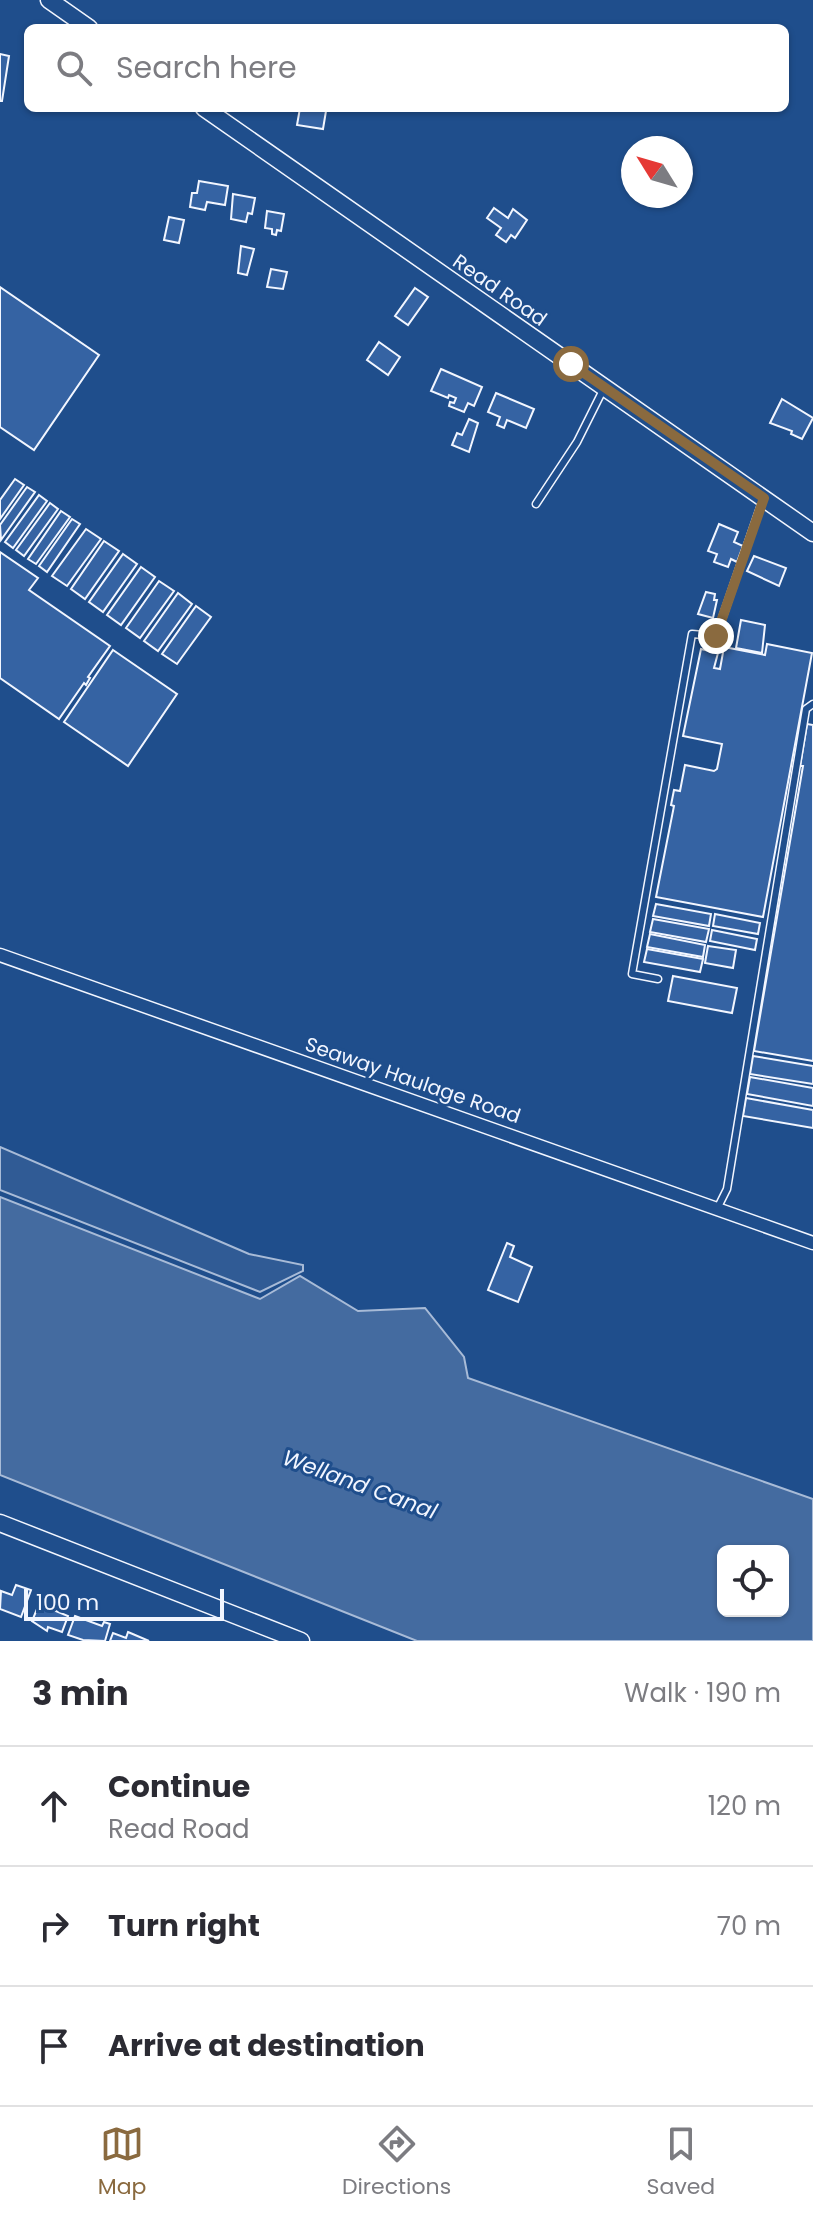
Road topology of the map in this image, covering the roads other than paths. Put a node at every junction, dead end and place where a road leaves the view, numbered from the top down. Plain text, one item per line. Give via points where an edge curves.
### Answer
1 (49, 0) edge
2 (83, 24) edge
3 (210, 112) edge
4 (604, 387) junction
5 (764, 498) junction
6 (536, 504) dead end
7 (813, 533) edge
8 (813, 704) edge
9 (0, 955) edge
10 (658, 979) dead end
11 (717, 1209) junction
12 (813, 1243) edge
13 (0, 1523) edge
14 (301, 1641) edge

1 - 2 street
3 - 4 street, Read Road
4 - 5 street, Read Road
4 - 6 lane via 577,442
5 - 7 street, Read Road
5 - 10 lane via 716,636 692,634 632,974
8 - 11 lane via 806,709 727,1189
9 - 11 street, Seaway Haulage Road
11 - 12 street, Seaway Haulage Road
13 - 14 street

